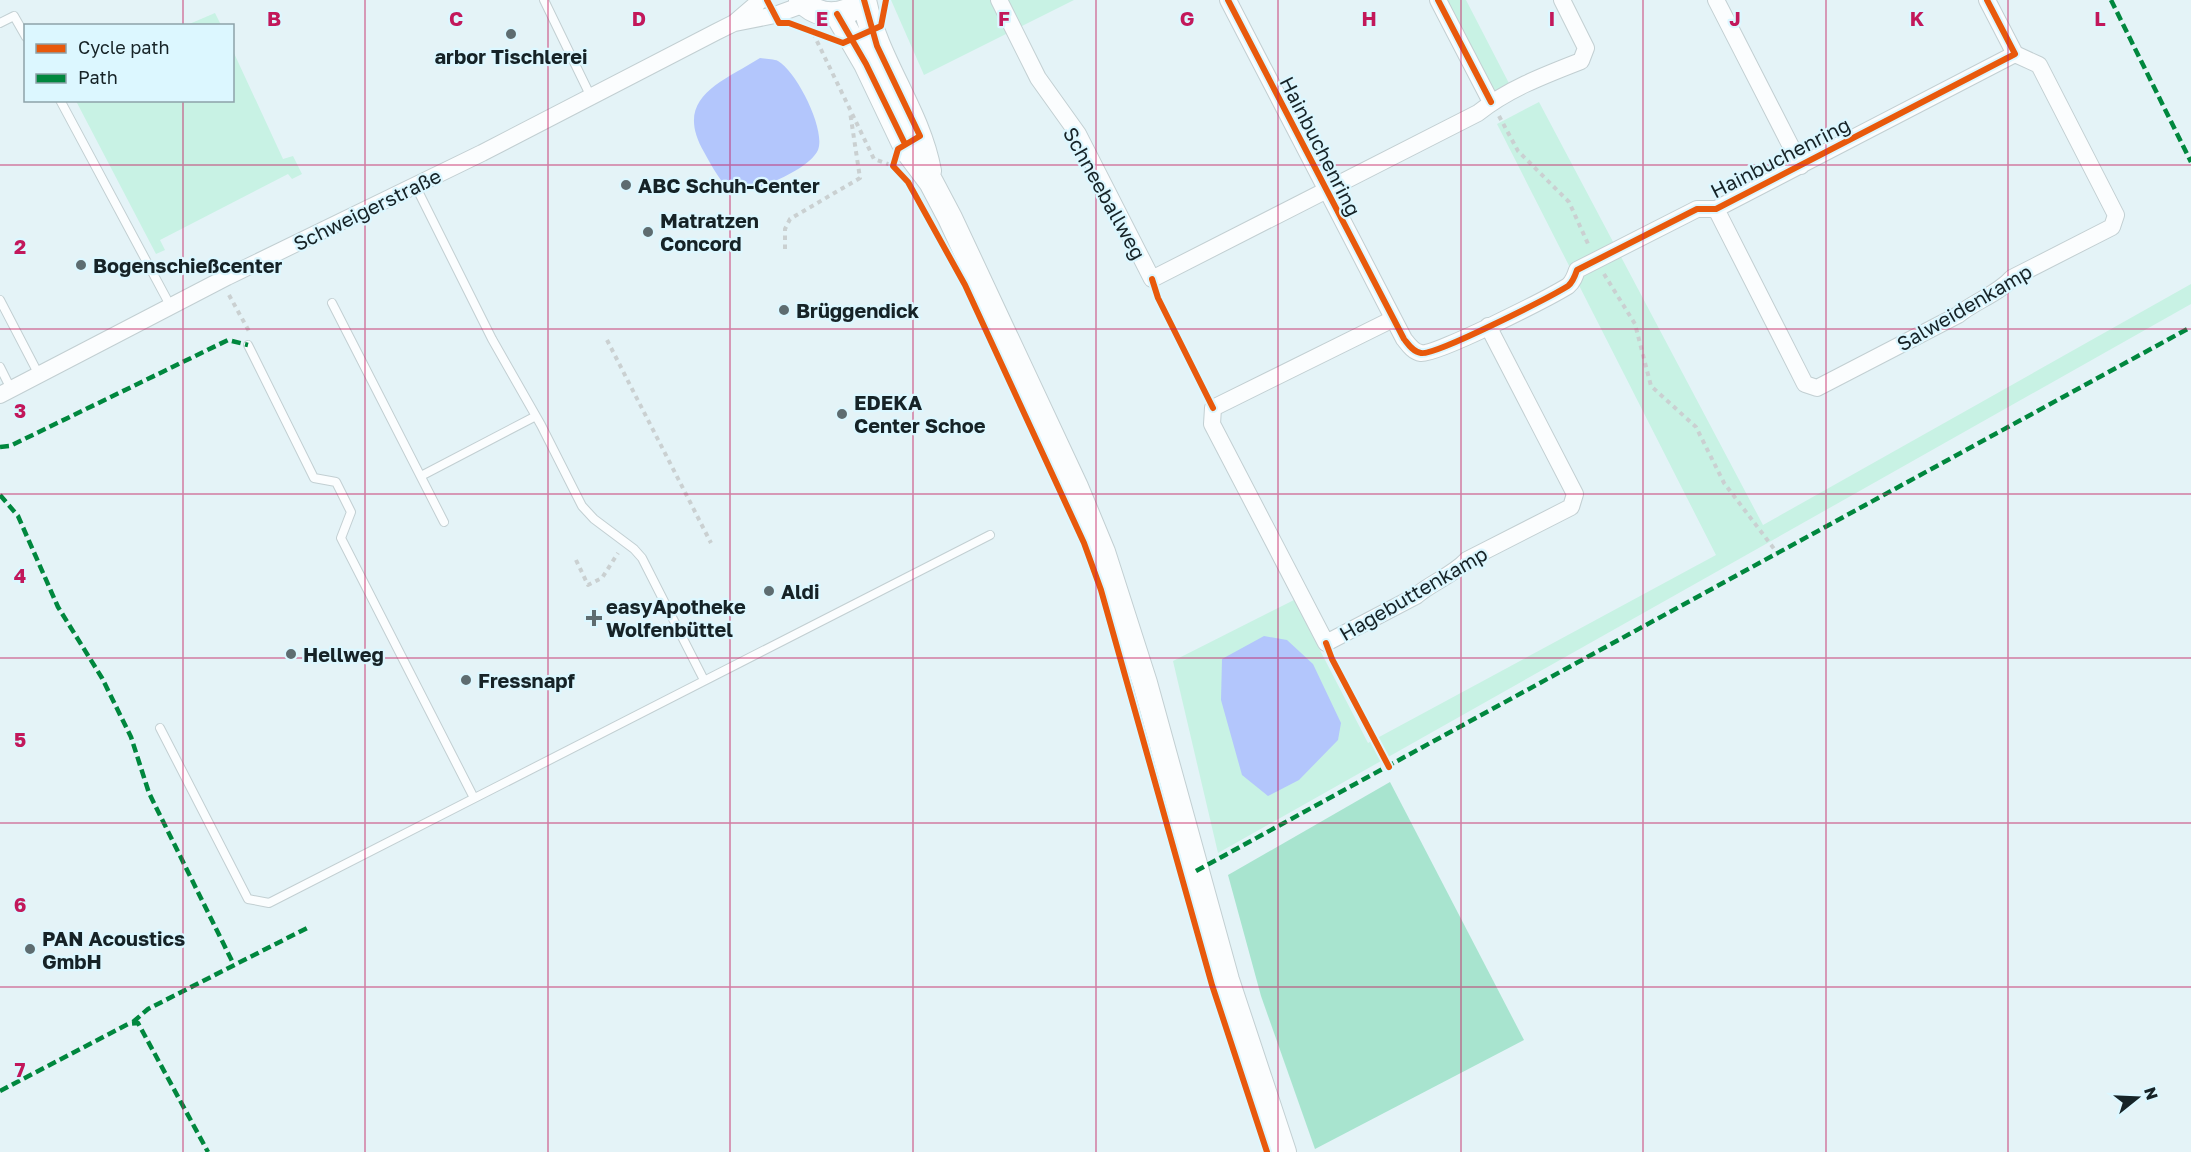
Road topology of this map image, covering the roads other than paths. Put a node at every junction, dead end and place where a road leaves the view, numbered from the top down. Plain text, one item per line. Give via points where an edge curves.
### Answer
1 (544, 0) edge
2 (761, 0) edge
3 (863, 0) edge
4 (999, 0) edge
5 (1228, 0) edge
6 (1438, 0) edge
7 (1562, 0) edge
8 (1716, 0) edge
9 (1987, 0) edge
10 (803, 2) edge
11 (837, 14) junction
12 (0, 23) edge
13 (734, 23) junction
14 (24, 34) edge
15 (2015, 54) junction
16 (591, 97) junction
17 (61, 102) edge
18 (1491, 102) junction
19 (1801, 166) junction
20 (931, 182) junction
21 (415, 185) junction
22 (1325, 191) junction
23 (1716, 210) junction
24 (0, 300) edge
25 (332, 303) dead end
26 (171, 307) junction
27 (1393, 319) junction
28 (1488, 326) junction
29 (248, 345) dead end
30 (0, 367) edge
31 (39, 375) junction
32 (5, 392) edge
33 (536, 417) junction
34 (420, 476) junction
35 (444, 522) dead end
36 (990, 535) dead end
37 (704, 680) junction
38 (160, 728) dead end
39 (474, 798) junction
40 (1284, 1152) edge

1 - 16 lane
2 - 13 street, Schweigerstraße
3 - 11 main road
3 - 20 main road via 877,46 926,152
4 - 22 street, Schneeballweg via 1038,78 1078,134 1152,279
5 - 22 street, Hainbuchenring
6 - 18 street
7 - 18 street via 1586,48 1581,61
8 - 19 street
9 - 15 street
10 - 11 main road via 820,13
10 - 13 street, Schweigerstraße via 775,15
11 - 20 main road via 904,144
12 - 14 lane via 14,16
13 - 16 street, Schweigerstraße
15 - 19 street, Hainbuchenring
15 - 23 street, Salweidenkamp via 2039,65 2116,215 2112,227 2012,278 2004,287 1948,320 1817,388 1805,384
16 - 21 street, Schweigerstraße
17 - 26 lane
18 - 22 street via 1478,113
19 - 23 street, Hainbuchenring
20 - 40 main road via 981,280 1076,487 1122,608 1227,980
21 - 26 street, Schweigerstraße
21 - 33 lane
22 - 27 street, Hainbuchenring
23 - 28 street, Hainbuchenring via 1697,209 1577,270 1570,284
24 - 31 lane
25 - 34 lane
26 - 31 street, Schweigerstraße
27 - 28 street, Hainbuchenring via 1404,339 1421,353 1436,352
27 - 28 street, Hagebuttenkamp via 1213,408 1212,424 1326,643 1416,596 1467,560 1571,507 1575,494
29 - 39 lane via 314,478 336,482 351,512 341,538
30 - 32 lane
31 - 32 street, Schweigerstraße
33 - 34 lane
33 - 37 lane via 582,506 642,558
34 - 35 lane
36 - 37 lane
37 - 39 lane
38 - 39 lane via 248,899 269,903

